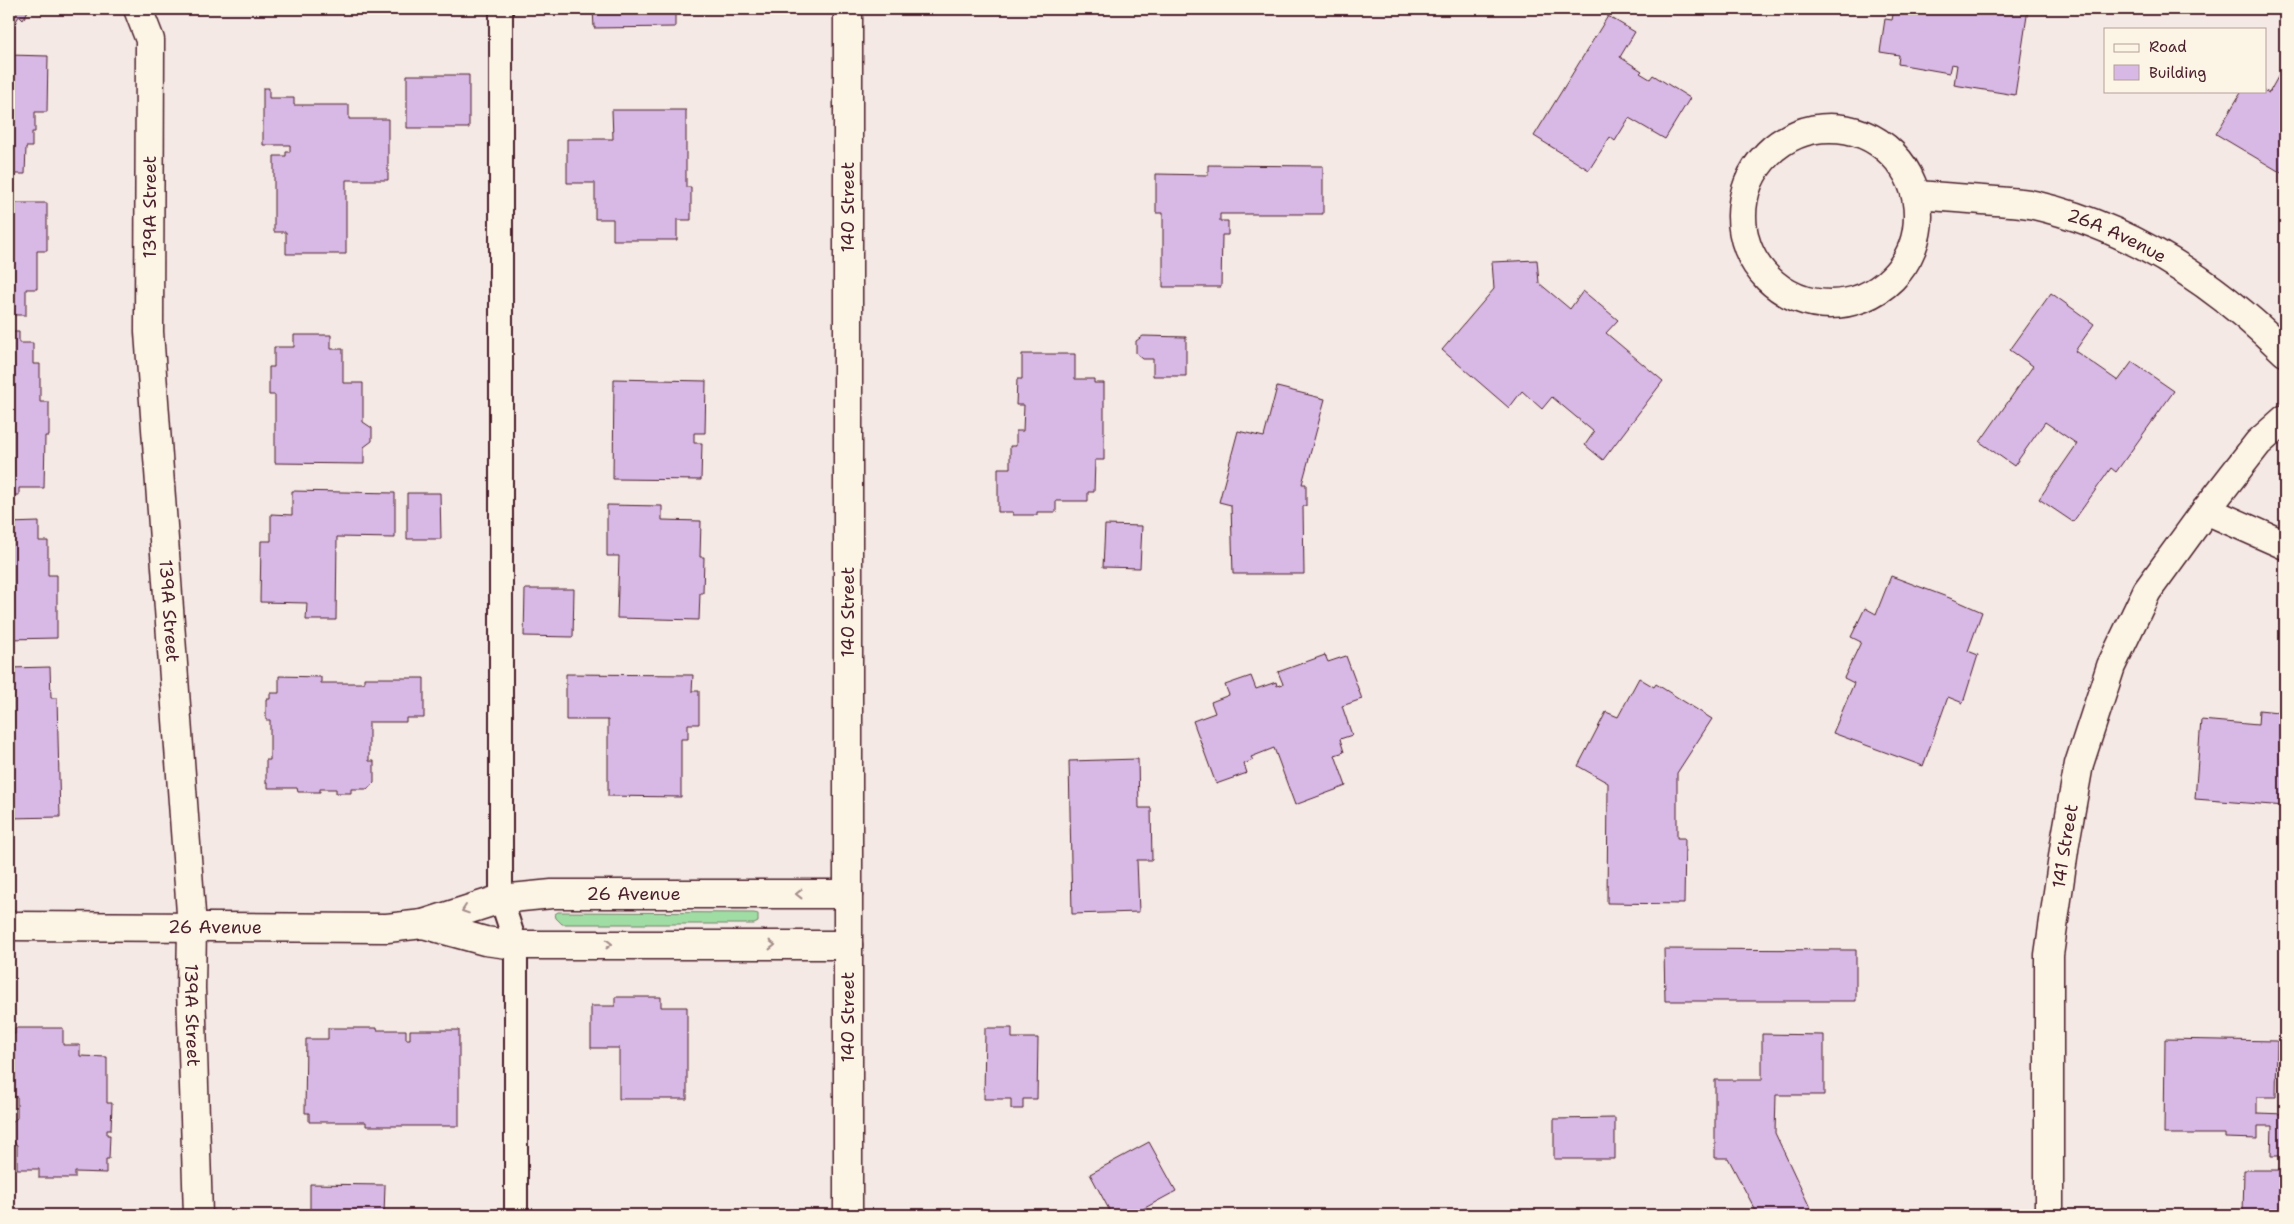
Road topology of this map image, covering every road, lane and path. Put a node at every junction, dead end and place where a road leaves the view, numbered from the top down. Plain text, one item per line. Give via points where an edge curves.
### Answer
1 (138, 9) edge
2 (502, 9) edge
3 (848, 9) edge
4 (1917, 194) junction
5 (2285, 352) edge
6 (2285, 419) edge
7 (2206, 510) junction
8 (2285, 545) edge
9 (848, 894) junction
10 (502, 899) junction
11 (423, 924) junction
12 (9, 926) edge
13 (192, 927) junction
14 (516, 945) junction
15 (848, 945) junction
16 (198, 1215) edge
17 (516, 1215) edge
18 (848, 1215) edge
19 (2049, 1215) edge

1 - 13 street, 139A Street via 150,40 149,332
2 - 10 lane
3 - 9 street, 140 Street
4 - 4 street via 1919,224 1912,252 1896,276 1872,294 1845,303 1815,304 1788,294 1765,277 1748,252 1741,224 1743,194 1754,168 1774,146 1801,131 1830,127 1859,131 1885,145 1905,168
4 - 5 street, 26A Avenue via 2032,204 2089,220 2152,250 2211,287
6 - 7 street, 141 Street via 2258,443
7 - 8 street
7 - 19 street, 141 Street via 2147,591 2111,666 2079,764 2049,955
9 -> 10 street, 26 Avenue via 552,894
9 - 15 street, 140 Street
10 -> 11 street, 26 Avenue
10 - 14 lane
11 - 13 street, 26 Avenue via 387,928
11 - 14 street, 26 Avenue via 485,941
12 - 13 street, 26 Avenue
13 - 16 street, 139A Street
14 -> 15 street, 26 Avenue
14 - 17 lane
15 - 18 street, 140 Street

